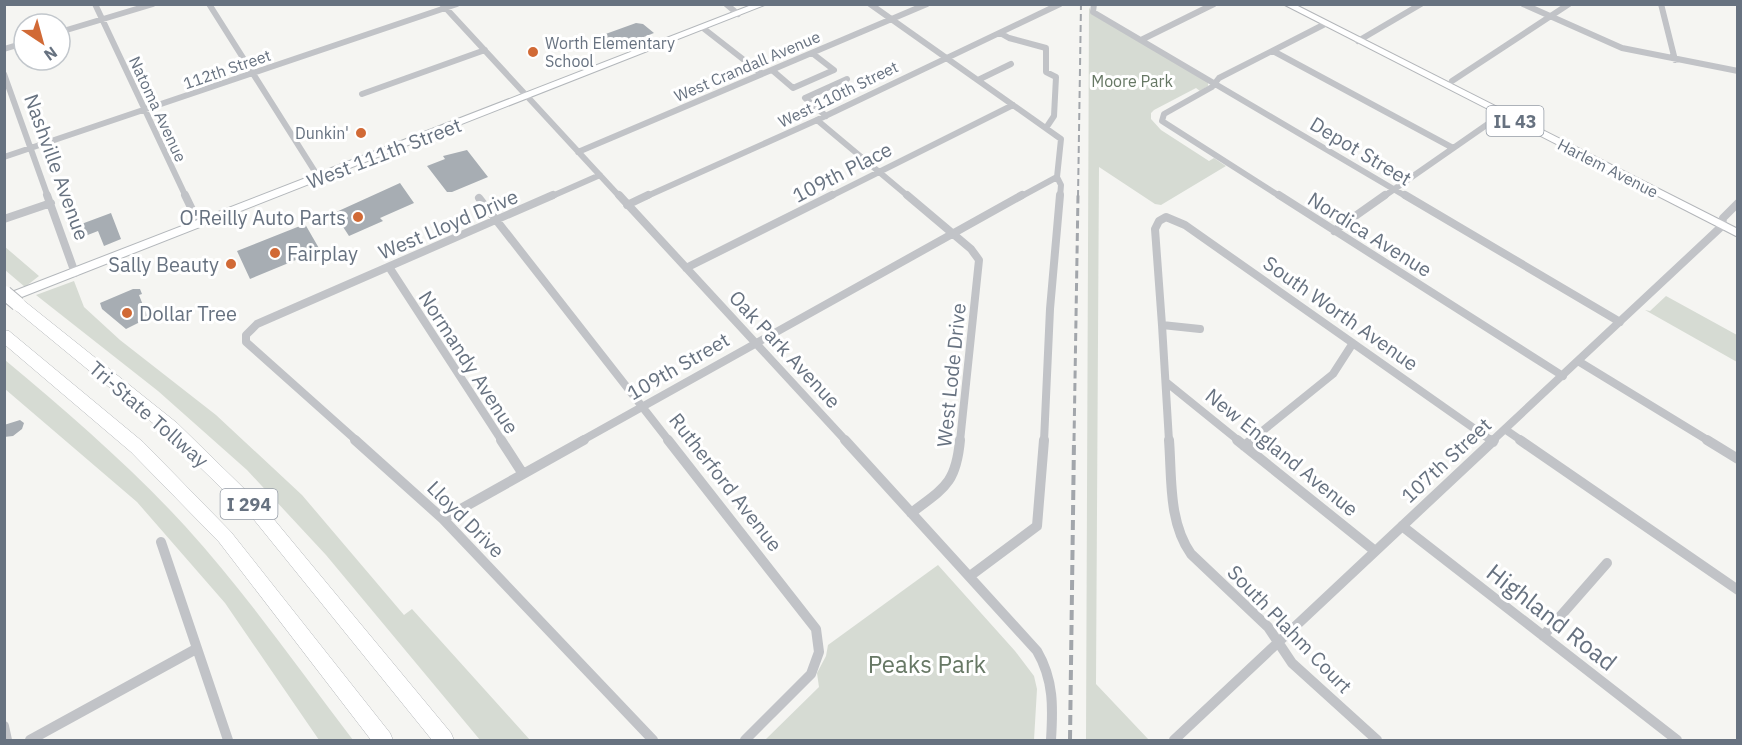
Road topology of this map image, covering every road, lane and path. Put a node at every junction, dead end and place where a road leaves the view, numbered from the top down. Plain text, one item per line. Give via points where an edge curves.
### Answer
1 (95, 4) edge
2 (153, 4) edge
3 (209, 4) edge
4 (457, 4) edge
5 (726, 4) edge
6 (763, 4) edge
7 (870, 4) edge
8 (927, 4) edge
9 (1060, 4) edge
10 (1094, 4) edge
11 (1214, 4) edge
12 (1287, 4) edge
13 (1300, 4) edge
14 (1523, 4) edge
15 (1569, 4) edge
16 (1660, 4) edge
17 (1416, 5) edge
18 (444, 6) edge
19 (738, 14) junction
20 (1549, 17) junction
21 (102, 20) junction
22 (891, 20) junction
23 (1325, 24) junction
24 (703, 28) junction
25 (72, 29) edge
26 (1003, 32) junction
27 (1018, 39) joint
28 (1361, 39) junction
29 (1141, 40) junction
30 (485, 50) junction
31 (1273, 51) junction
32 (812, 53) junction
33 (946, 58) junction
34 (1675, 60) junction
35 (1011, 64) dead end
36 (772, 70) junction
37 (1737, 71) edge
38 (4, 74) edge
39 (253, 74) junction
40 (762, 74) junction
41 (847, 79) dead end
42 (978, 80) junction
43 (1452, 81) junction
44 (1215, 83) junction
45 (793, 88) joint
46 (362, 94) dead end
47 (527, 97) junction
48 (8, 98) edge
49 (1013, 105) junction
50 (144, 111) junction
51 (1505, 112) junction
52 (826, 116) junction
53 (817, 120) junction
54 (1046, 128) junction
55 (31, 148) junction
56 (1452, 148) junction
57 (578, 152) junction
58 (4, 157) edge
59 (879, 172) junction
60 (600, 175) junction
61 (1058, 177) junction
62 (319, 178) junction
63 (1394, 190) junction
64 (479, 198) dead end
65 (51, 203) junction
66 (1737, 203) edge
67 (627, 205) junction
68 (1166, 218) joint
69 (4, 219) edge
70 (497, 220) junction
71 (1722, 222) junction
72 (199, 224) junction
73 (1737, 225) edge
74 (1334, 231) junction
75 (952, 233) junction
76 (1737, 234) edge
77 (389, 267) junction
78 (686, 268) junction
79 (75, 273) junction
80 (5, 292) edge
81 (11, 302) edge
82 (1620, 322) junction
83 (1162, 325) junction
84 (1200, 329) dead end
85 (4, 335) edge
86 (246, 335) joint
87 (755, 343) junction
88 (1353, 343) junction
89 (1578, 361) junction
90 (1563, 376) junction
91 (1166, 382) junction
92 (644, 406) junction
93 (1506, 430) junction
94 (1493, 442) junction
95 (1244, 446) junction
96 (1737, 459) edge
97 (523, 474) junction
98 (911, 513) junction
99 (443, 519) junction
100 (1402, 526) junction
101 (161, 542) dead end
102 (1375, 551) junction
103 (1607, 563) dead end
104 (970, 576) junction
105 (1737, 590) edge
106 (1543, 636) junction
107 (1278, 642) junction
108 (196, 649) junction
109 (4, 726) edge
110 (7, 741) edge
111 (30, 741) edge
112 (228, 741) edge
113 (383, 741) edge
114 (444, 741) edge
115 (653, 741) edge
116 (746, 741) edge
117 (1051, 741) edge
118 (1174, 741) edge
119 (1377, 741) edge
120 (1677, 741) edge

1 - 21 street, Natoma Avenue
2 - 21 street
3 - 39 street
4 - 18 street, 112th Street
5 - 19 street
6 - 19 main road, West 111th Street
7 - 22 street
8 - 22 street, West Crandall Avenue
9 - 26 street, West 110th Street
10 - 29 street, Depot Street via 1093,12
11 - 29 street
12 - 23 main road, Harlem Avenue / IL 43
13 - 28 main road, Harlem Avenue / IL 43
14 - 20 street
15 - 20 street
16 - 34 street
17 - 28 street
18 - 30 street, Oak Park Avenue
18 - 39 street, 112th Street
19 - 24 main road, West 111th Street
20 - 34 street via 1622,48
20 - 43 street
21 - 25 street
21 - 50 street, Natoma Avenue
22 - 32 street, West Crandall Avenue
22 - 33 street
23 - 28 main road, Harlem Avenue / IL 43
23 - 31 street
24 - 40 street
24 - 47 main road, West 111th Street
26 - 27 street
26 - 33 street, West 110th Street
27 - 54 street via 1046,48 1046,72 1056,77 1054,116
28 - 43 main road, Harlem Avenue / IL 43
28 - 51 main road, Harlem Avenue / IL 43
29 - 44 street, Depot Street
30 - 46 street
30 - 47 street, Oak Park Avenue
31 - 44 street
31 - 56 street
32 - 36 street, West Crandall Avenue
32 - 45 street via 834,69
33 - 42 street
33 - 52 street, West 110th Street
34 - 37 street
35 - 42 street
36 - 40 street, West Crandall Avenue
36 - 45 street
38 - 48 street, Nashville Avenue
39 - 50 street, 112th Street
39 - 62 street
40 - 57 street, West Crandall Avenue
41 - 52 street via 805,98
42 - 49 street
43 - 51 main road, Harlem Avenue / IL 43
44 - 63 street, Depot Street
44 - 74 street, Nordica Avenue via 1161,119
47 - 57 street, Oak Park Avenue
47 - 62 main road, West 111th Street
48 - 55 street, Nashville Avenue
49 - 54 street
49 - 59 street, 109th Place
50 - 55 street, 112th Street
50 - 72 street, Natoma Avenue
51 - 56 street
51 - 71 main road, Harlem Avenue / IL 43
52 - 53 street, West 110th Street
53 - 59 street
53 - 67 street, West 110th Street
54 - 61 street via 1061,139
55 - 58 street, 112th Street
55 - 65 street, Nashville Avenue
56 - 63 street
57 - 60 street, Oak Park Avenue
59 - 75 street
59 - 78 street, 109th Place
60 - 67 street, Oak Park Avenue
60 - 70 street, West Lloyd Drive
61 - 75 street, 109th Street
61 - 104 street via 1061,184 1037,526
62 - 72 main road, West 111th Street
63 - 74 street
63 - 82 street, Depot Street
64 - 70 street
65 - 69 street
65 - 79 street, Nashville Avenue
66 - 71 street, 107th Street
67 - 78 street, Oak Park Avenue
68 - 83 street, South Plahm Court via 1155,229
68 - 88 street, South Worth Avenue via 1185,225
70 - 77 street, West Lloyd Drive
70 - 92 street, Rutherford Avenue
71 - 73 main road, Harlem Avenue / IL 43
71 - 76 main road, Harlem Avenue / IL 43
71 - 82 street, 107th Street
72 - 79 main road, West 111th Street
74 - 90 street, Nordica Avenue
75 - 87 street, 109th Street
75 - 98 street, West Lode Drive via 979,260 958,461 948,485
77 - 86 street, West Lloyd Drive via 257,324
77 - 97 street, Normandy Avenue
78 - 87 street, Oak Park Avenue
79 - 81 main road, West 111th Street
80 - 81 highway, Tri-State Tollway / I 294, bridge
81 - 114 highway, Tri-State Tollway / I 294 via 171,428 261,516
82 - 89 street, 107th Street
83 - 84 street
83 - 91 street, South Plahm Court
85 - 113 highway, Tri-State Tollway / I 294 via 137,447 225,537
86 - 99 street, Lloyd Drive via 250,348
87 - 92 street, 109th Street
87 - 98 street, Oak Park Avenue
88 - 94 street, South Worth Avenue
88 - 95 street via 1333,374
89 - 90 street, 107th Street
89 - 96 street
90 - 93 street, 107th Street
91 - 95 street, New England Avenue
91 - 107 street, South Plahm Court via 1174,513 1182,542 1203,567 1268,627
92 - 97 street, 109th Street
92 - 116 street, Rutherford Avenue via 810,619 819,636 819,655 811,674
93 - 94 street, 107th Street
93 - 105 street
94 - 100 street, 107th Street
95 - 102 street, New England Avenue
97 - 99 street, 109th Street
98 - 104 street, Oak Park Avenue
99 - 115 street, Lloyd Drive
100 - 102 street, 107th Street
100 - 106 street, Highland Road
101 - 108 street
102 - 107 street, 107th Street
103 - 106 street
104 - 117 street, Oak Park Avenue via 1028,638 1046,666 1054,694
106 - 120 street, Highland Road
107 - 118 street, 107th Street
107 - 119 street, South Plahm Court via 1292,663
108 - 111 street
108 - 112 street
109 - 110 street

